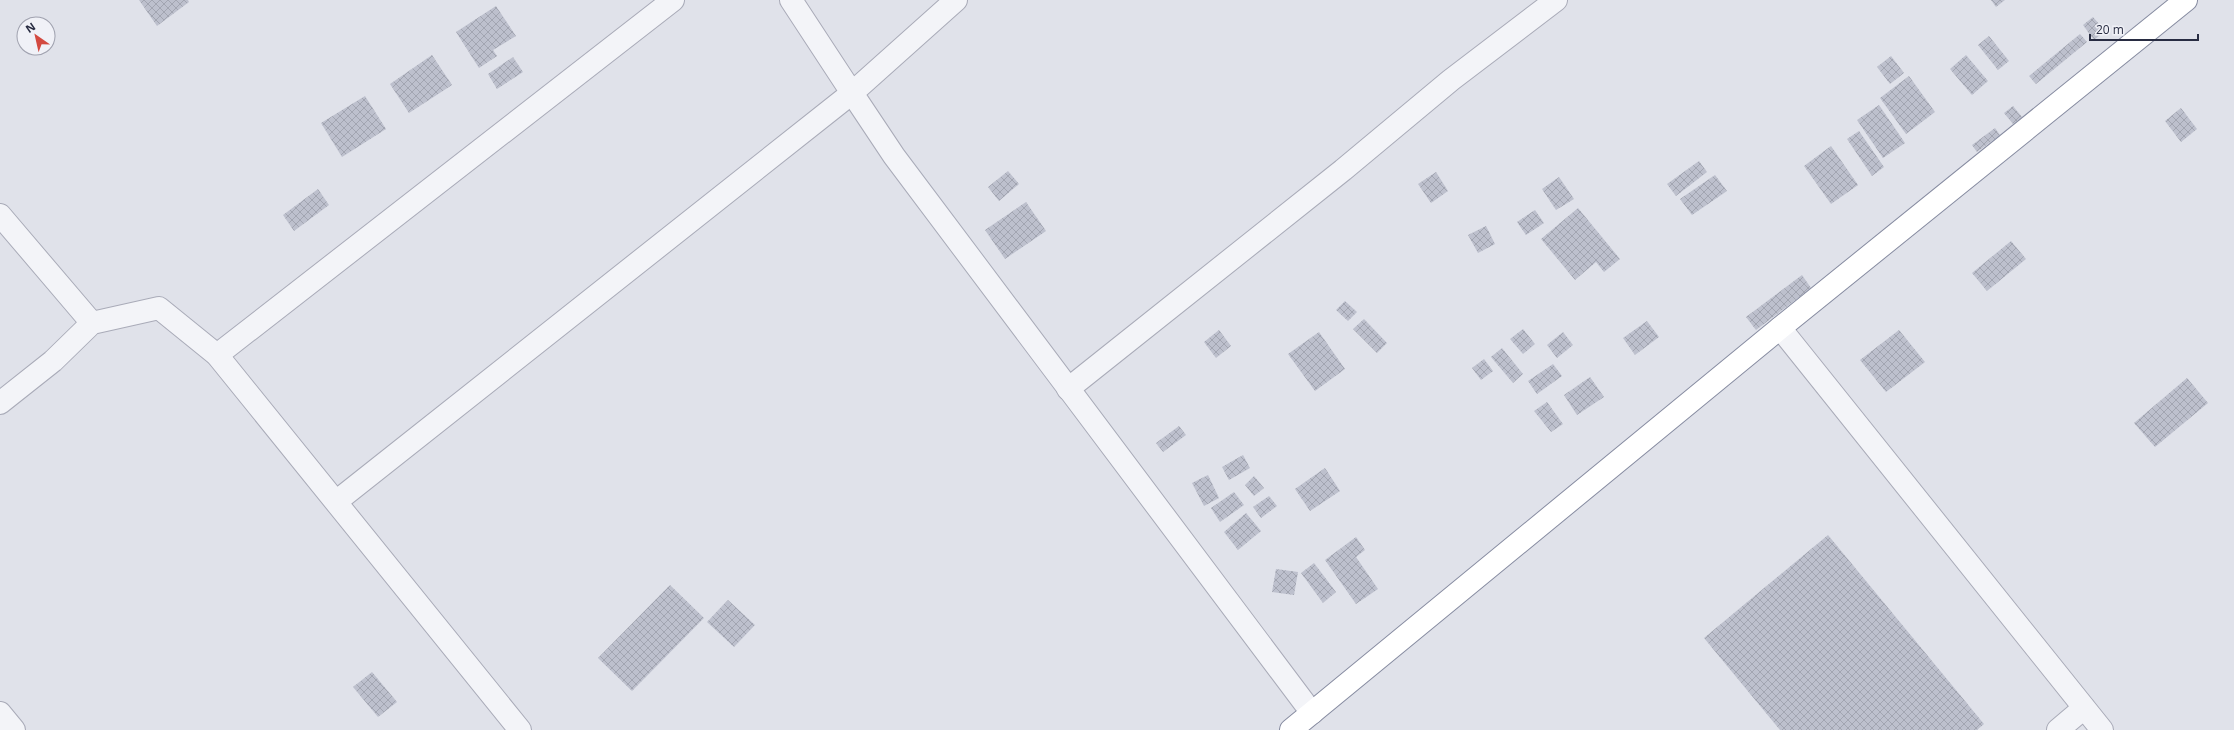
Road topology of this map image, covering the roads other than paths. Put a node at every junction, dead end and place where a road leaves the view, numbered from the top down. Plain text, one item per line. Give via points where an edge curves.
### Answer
1 (673, 0) edge
2 (791, 0) edge
3 (956, 0) edge
4 (1556, 0) edge
5 (2186, 0) edge
6 (852, 93) junction
7 (0, 215) edge
8 (92, 323) junction
9 (1780, 328) junction
10 (217, 355) junction
11 (1068, 389) junction
12 (0, 404) edge
13 (337, 502) junction
14 (2084, 708) junction
15 (0, 713) edge
16 (1312, 713) junction
17 (14, 730) edge
18 (520, 730) edge
19 (1291, 730) edge
20 (2058, 730) edge
21 (2102, 730) edge

1 - 10 street
2 - 6 street
3 - 6 street
4 - 11 street via 1451,80
5 - 9 highway
6 - 11 street via 894,156
6 - 13 street
7 - 8 street
8 - 10 street via 159,308
8 - 12 street via 53,362
9 - 14 street
9 - 16 highway
10 - 13 street
11 - 16 street
13 - 18 street
14 - 20 street
14 - 21 street
15 - 17 street
16 - 19 highway

